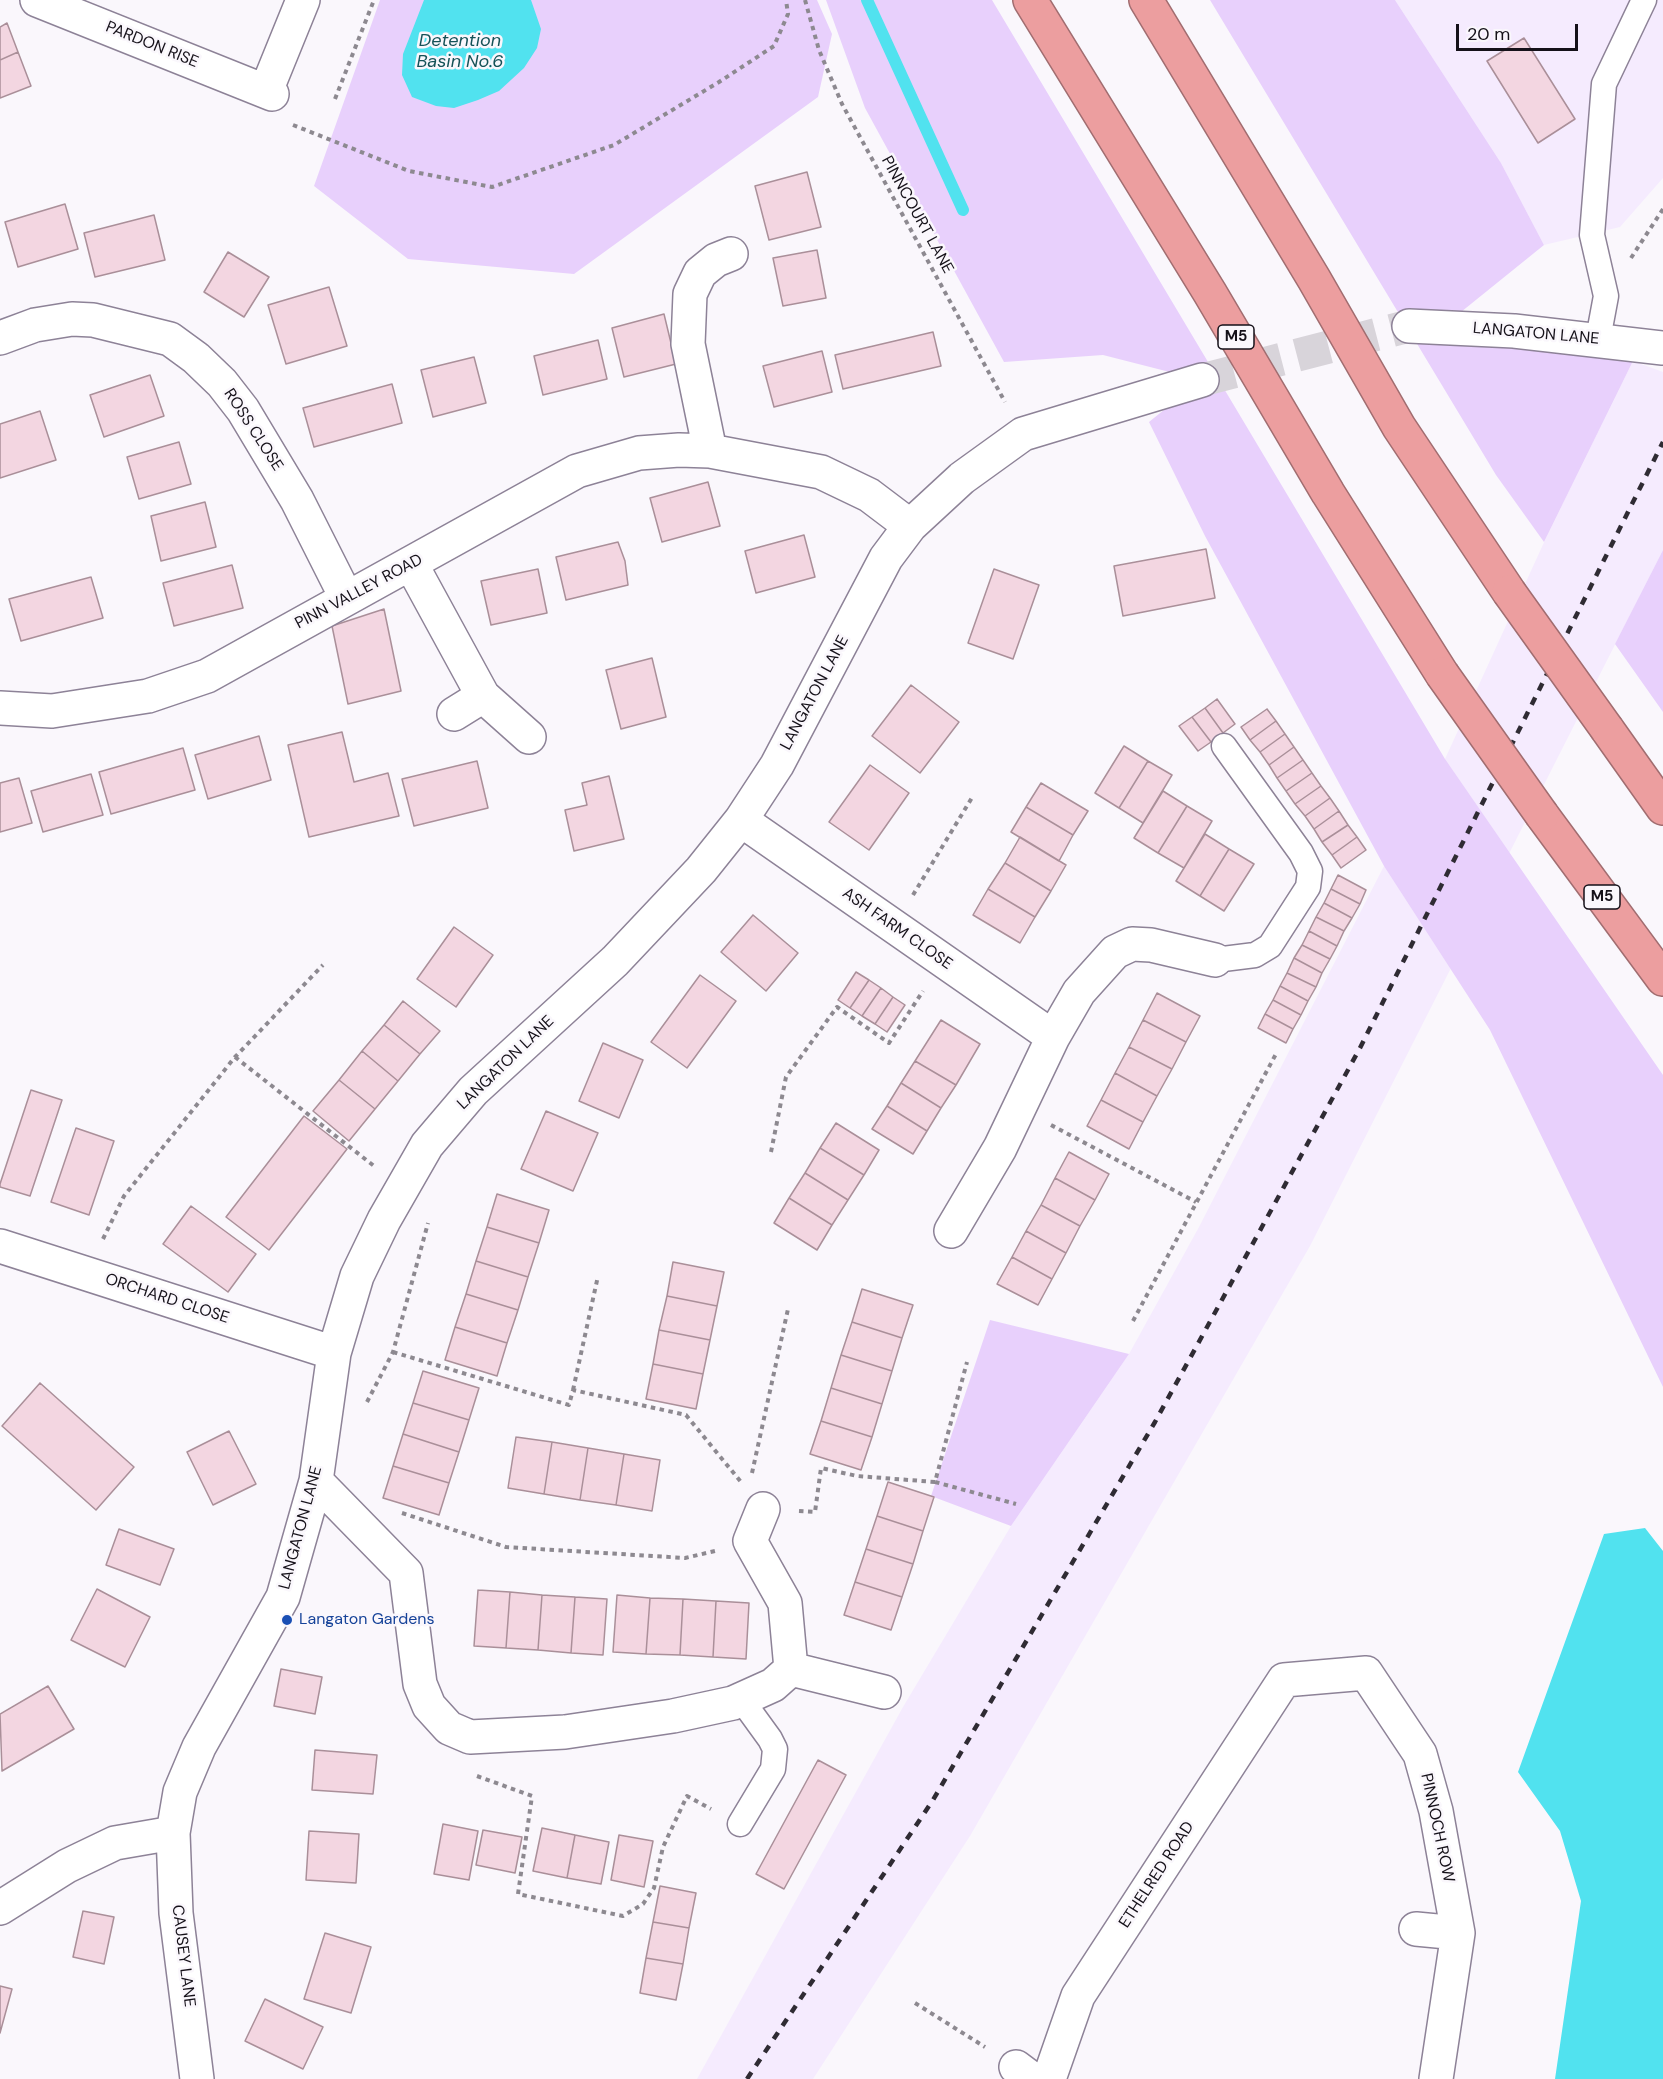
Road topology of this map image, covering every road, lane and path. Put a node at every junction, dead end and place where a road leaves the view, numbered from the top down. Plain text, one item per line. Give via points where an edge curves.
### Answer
1 (38, 0) edge
2 (303, 0) edge
3 (374, 0) edge
4 (786, 0) edge
5 (805, 0) edge
6 (1030, 0) edge
7 (1146, 0) edge
8 (1644, 0) edge
9 (335, 99) dead end
10 (319, 136) dead end
11 (1663, 209) edge
12 (731, 254) dead end
13 (1606, 296) junction
14 (1409, 326) tunnel mouth
15 (0, 338) edge
16 (1598, 339) junction
17 (1663, 348) edge
18 (1202, 380) tunnel mouth
19 (1023, 434) junction
20 (710, 451) junction
21 (910, 526) junction
22 (411, 564) junction
23 (346, 597) junction
24 (483, 696) junction
25 (0, 708) edge
26 (454, 714) dead end
27 (529, 737) dead end
28 (1224, 746) dead end
29 (973, 796) dead end
30 (1663, 808) edge
31 (741, 820) junction
32 (894, 927) junction
33 (1215, 960) joint
34 (943, 961) junction
35 (323, 965) dead end
36 (1663, 979) edge
37 (1053, 1037) junction
38 (1277, 1052) dead end
39 (235, 1057) junction
40 (1019, 1109) junction
41 (771, 1152) dead end
42 (402, 1189) junction
43 (1196, 1202) junction
44 (431, 1214) dead end
45 (951, 1231) dead end
46 (0, 1246) edge
47 (87, 1272) junction
48 (598, 1276) dead end
49 (788, 1309) dead end
50 (1133, 1321) dead end
51 (393, 1352) junction
52 (334, 1353) junction
53 (968, 1362) dead end
54 (573, 1390) junction
55 (365, 1406) dead end
56 (316, 1481) junction
57 (935, 1482) junction
58 (756, 1500) junction
59 (1016, 1504) dead end
60 (398, 1512) dead end
61 (750, 1541) junction
62 (790, 1669) junction
63 (1284, 1680) joint
64 (884, 1692) dead end
65 (741, 1699) junction
66 (468, 1773) dead end
67 (740, 1824) joint
68 (173, 1833) junction
69 (0, 1908) edge
70 (1416, 1929) dead end
71 (1458, 1933) junction
72 (915, 2003) dead end
73 (1024, 2073) edge
74 (197, 2079) edge
75 (1049, 2079) edge
76 (1436, 2079) edge

1 - 2 street, PARDON RISE via 269,93
3 - 9 path
4 - 10 path via 788,14 774,46 719,82 614,145 492,187 409,171
5 - 19 path, PINNCOURT LANE via 819,50 842,104
6 - 36 highway, M5, bridge via 1442,674
7 - 30 highway, bridge via 1399,427 1509,592
8 - 13 lane via 1604,84 1592,235
11 - 13 path
12 - 20 street via 700,273 690,294 688,344
13 - 16 lane
14 - 16 street, LANGATON LANE
15 - 23 street, ROSS CLOSE via 34,326 72,319 93,320 170,339 196,358 243,410 297,500
16 - 17 street, LANGATON LANE
18 - 19 street, LANGATON LANE
19 - 21 street, LANGATON LANE via 962,478
20 - 21 street, PINN VALLEY ROAD via 821,472 869,495
20 - 22 street, PINN VALLEY ROAD via 639,453 577,471
21 - 31 street, LANGATON LANE via 886,558 777,765
22 - 23 street, PINN VALLEY ROAD
22 - 24 street
23 - 25 street, PINN VALLEY ROAD via 207,676 148,696 52,711
24 - 26 street
24 - 27 street
28 - 33 lane via 1302,853 1310,871 1308,887 1270,946 1255,955
29 - 32 path
31 - 32 street, ASH FARM CLOSE
31 - 42 street, LANGATON LANE via 701,870 615,961 473,1091 427,1145
32 - 34 street, ASH FARM CLOSE
33 - 37 street via 1151,945 1132,944 1115,952 1079,992
34 - 37 street, ASH FARM CLOSE
34 - 41 path via 889,1042 837,1007 786,1077
35 - 39 path
37 - 40 street
38 - 43 path
39 - 42 path
39 - 47 path via 124,1196
40 - 43 path
40 - 45 street
42 - 52 street, LANGATON LANE via 357,1276
43 - 50 path
44 - 51 path
46 - 47 street, ORCHARD CLOSE
47 - 52 street, ORCHARD CLOSE
48 - 54 path
49 - 58 path
51 - 54 path via 569,1405
51 - 55 path
52 - 56 street, LANGATON LANE
53 - 57 path
54 - 58 path via 686,1415
56 - 65 street via 406,1573 420,1684 429,1706 449,1728 470,1737 565,1732 673,1716
56 - 68 street, LANGATON LANE via 283,1597 199,1747 180,1792
57 - 58 path via 857,1476 821,1468 815,1512
57 - 59 path
58 - 61 street
60 - 61 path via 506,1547 685,1558
61 - 62 street via 785,1603
62 - 64 street
62 - 65 street via 773,1685
63 - 71 street, PINNOCH ROW via 1366,1673 1420,1754 1436,1811
63 - 75 street, ETHELRED ROAD via 1078,1996
65 - 67 lane via 774,1749 772,1769
66 - 67 path via 532,1796 518,1894 623,1916 643,1904 654,1888 663,1847 687,1796
68 - 69 street via 116,1843 67,1866
68 - 74 street, CAUSEY LANE via 176,1913
70 - 71 street
71 - 76 street, PINNOCH ROW
72 - 73 path

